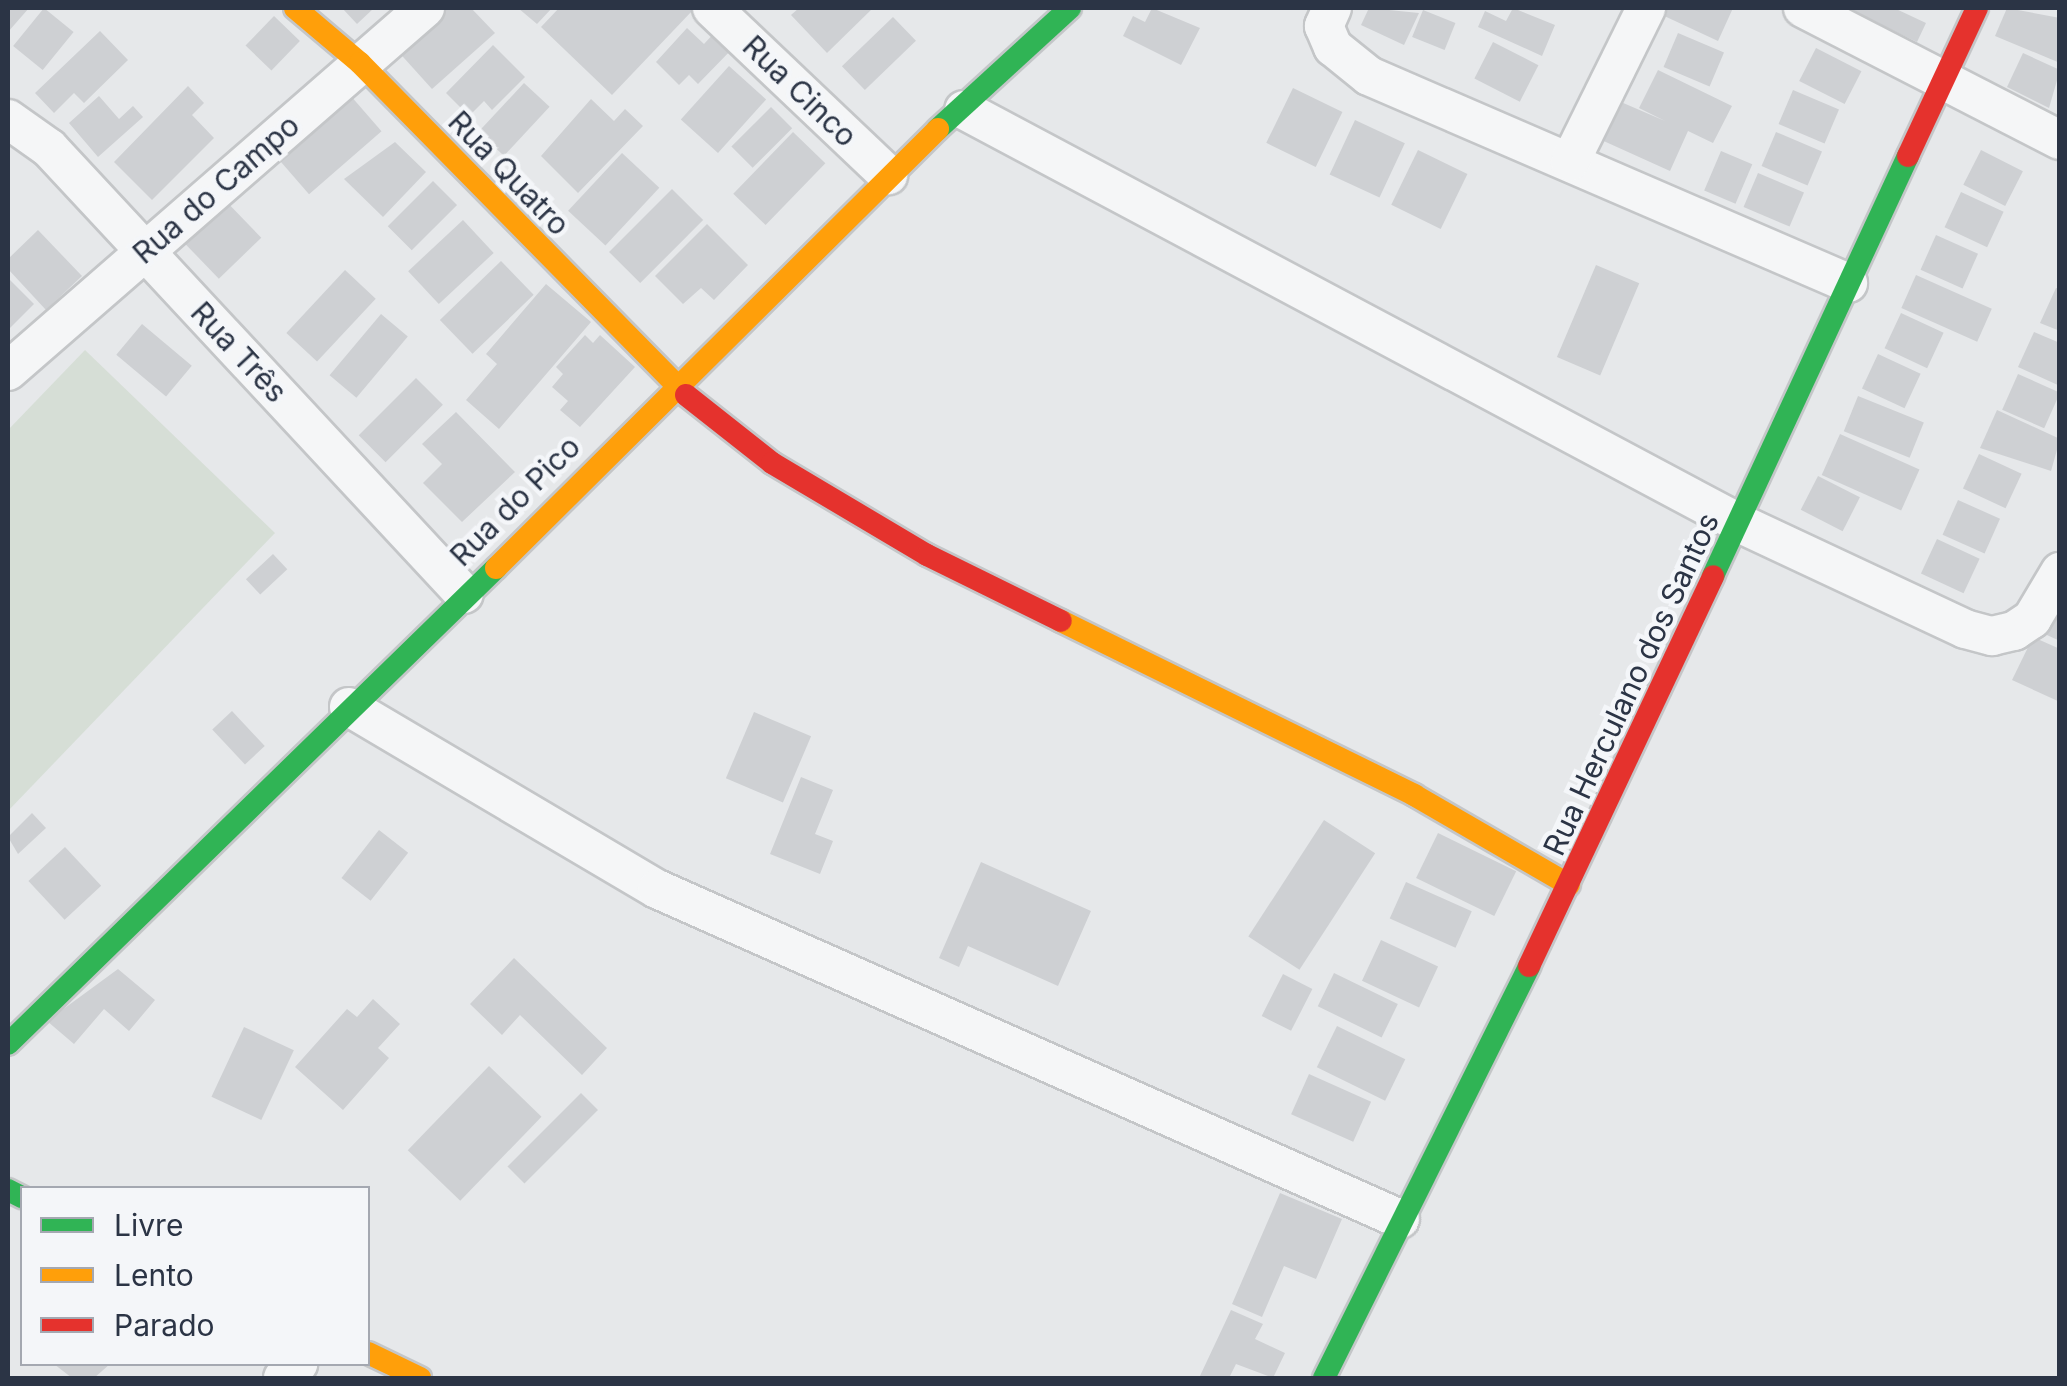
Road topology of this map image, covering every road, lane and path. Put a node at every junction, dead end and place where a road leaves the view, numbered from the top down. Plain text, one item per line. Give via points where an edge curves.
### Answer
1 (295, 8) edge
2 (425, 8) edge
3 (712, 8) edge
4 (1070, 8) edge
5 (1332, 8) edge
6 (1646, 8) edge
7 (1803, 8) edge
8 (1977, 8) edge
9 (360, 63) junction
10 (1942, 80) junction
11 (964, 110) junction
12 (8, 119) edge
13 (2060, 140) edge
14 (1570, 162) junction
15 (888, 175) junction
16 (146, 252) junction
17 (1848, 284) junction
18 (8, 371) edge
19 (674, 386) junction
20 (1741, 524) junction
21 (2060, 572) edge
22 (464, 594) junction
23 (349, 707) junction
24 (1569, 885) junction
25 (8, 1044) edge
26 (1400, 1219) junction
27 (370, 1354) edge
28 (420, 1378) edge
29 (1324, 1378) edge

1 - 9 street, Rua Quatro
2 - 9 street, Rua do Campo
3 - 15 street, Rua Cinco
4 - 11 street, Rua do Pico
5 - 14 street via 1324,26 1351,64
6 - 14 street
7 - 10 street
8 - 10 street, Rua Herculano dos Santos
9 - 16 street, Rua do Campo
9 - 19 street, Rua Quatro
10 - 13 street
10 - 17 street, Rua Herculano dos Santos
11 - 15 street, Rua do Pico
11 - 20 street
12 - 16 street, Rua Três via 49,148
14 - 17 street
15 - 19 street, Rua do Pico via 786,286
16 - 18 street, Rua do Campo
16 - 22 street, Rua Três
17 - 20 street, Rua Herculano dos Santos
19 - 22 street, Rua do Pico
19 - 24 street, Rua Quatro via 772,463 927,555 1414,795
20 - 21 street via 1992,636 2032,619
20 - 24 street, Rua Herculano dos Santos
22 - 23 street, Rua do Pico
23 - 25 street, Rua do Pico
23 - 26 street via 657,890
24 - 26 street, Rua Herculano dos Santos
26 - 29 street, Rua Herculano dos Santos
27 - 28 street

